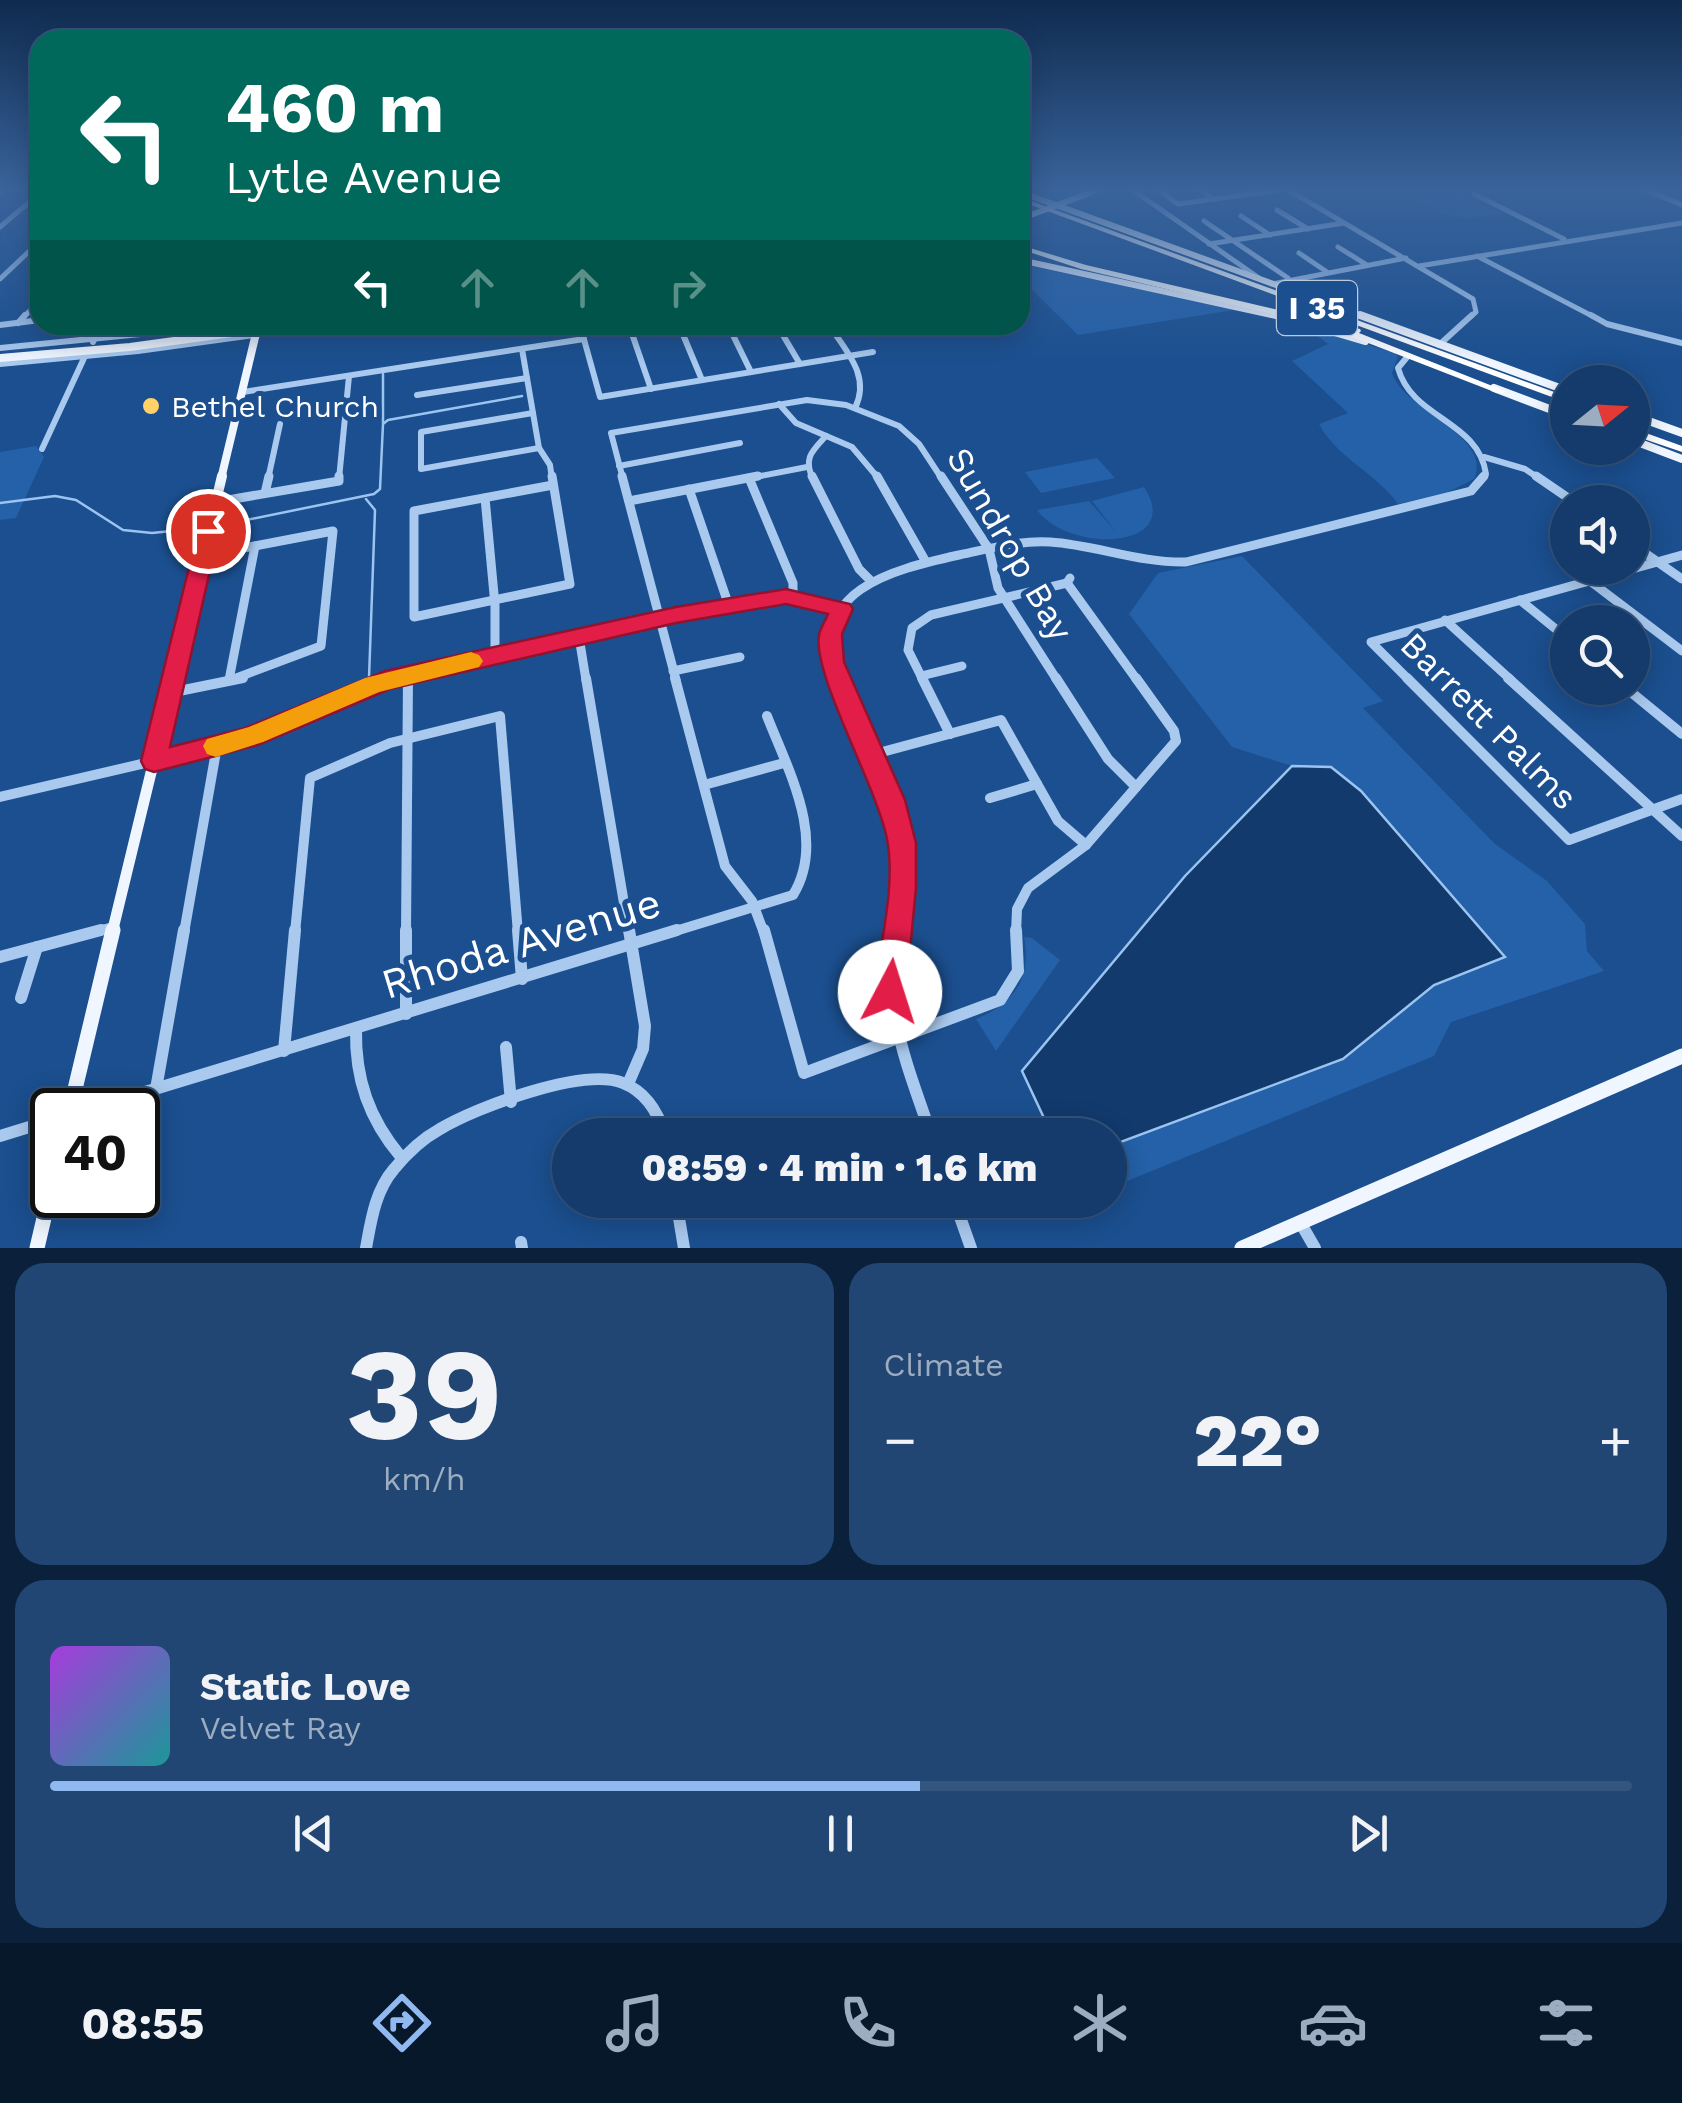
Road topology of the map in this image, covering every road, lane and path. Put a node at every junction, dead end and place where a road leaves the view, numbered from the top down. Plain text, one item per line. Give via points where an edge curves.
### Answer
1 (1169, 246) edge
2 (1210, 246) edge
3 (1240, 246) edge
4 (1386, 246) edge
5 (1532, 246) edge
6 (1338, 247) dead end
7 (1030, 250) edge
8 (30, 252) edge
9 (1299, 253) dead end
10 (1477, 256) junction
11 (1406, 258) junction
12 (1030, 262) edge
13 (1367, 265) junction
14 (1419, 266) junction
15 (1233, 270) junction
16 (1327, 272) junction
17 (1288, 278) junction
18 (0, 279) edge
19 (1272, 284) junction
20 (30, 310) edge
21 (1284, 311) junction
22 (30, 321) edge
23 (18, 323) junction
24 (1379, 323) junction
25 (0, 325) edge
26 (95, 335) edge
27 (149, 335) edge
28 (194, 335) edge
29 (215, 335) edge
30 (256, 335) edge
31 (583, 335) edge
32 (633, 335) edge
33 (683, 335) edge
34 (733, 335) edge
35 (783, 335) edge
36 (834, 335) edge
37 (584, 340) junction
38 (92, 342) junction
39 (466, 343) dead end
40 (1439, 344) junction
41 (1682, 344) edge
42 (522, 349) junction
43 (873, 352) dead end
44 (0, 356) edge
45 (85, 356) junction
46 (848, 356) junction
47 (1408, 356) junction
48 (467, 358) junction
49 (800, 364) junction
50 (751, 372) junction
51 (349, 376) junction
52 (527, 378) junction
53 (702, 380) junction
54 (1550, 385) edge
55 (651, 389) junction
56 (1500, 390) junction
57 (242, 392) junction
58 (417, 395) dead end
59 (1550, 396) edge
60 (1550, 397) edge
61 (779, 404) junction
62 (855, 408) junction
63 (1550, 409) edge
64 (533, 413) junction
65 (1650, 422) edge
66 (1682, 422) edge
67 (280, 424) dead end
68 (1679, 432) edge
69 (611, 434) joint
70 (826, 436) junction
71 (1650, 438) edge
72 (1650, 442) edge
73 (740, 444) dead end
74 (1682, 446) edge
75 (538, 448) junction
76 (42, 449) dead end
77 (1484, 457) junction
78 (1682, 458) edge
79 (620, 466) junction
80 (807, 467) junction
81 (749, 478) junction
82 (553, 485) junction
83 (1550, 486) edge
84 (689, 490) junction
85 (264, 493) junction
86 (485, 498) junction
87 (629, 501) junction
88 (216, 502) junction
89 (254, 546) junction
90 (989, 548) junction
91 (1682, 555) edge
92 (202, 556) junction
93 (1650, 556) edge
94 (926, 562) junction
95 (1658, 562) junction
96 (1650, 564) edge
97 (1682, 578) edge
98 (871, 581) junction
99 (1575, 585) edge
100 (1595, 585) edge
101 (794, 596) junction
102 (1005, 598) junction
103 (494, 600) junction
104 (1520, 600) junction
105 (730, 606) junction
106 (842, 609) junction
107 (660, 618) junction
108 (1446, 620) junction
109 (1550, 624) edge
110 (578, 637) junction
111 (1682, 651) edge
112 (495, 656) junction
113 (740, 657) dead end
114 (962, 666) dead end
115 (674, 671) junction
116 (408, 675) junction
117 (921, 676) junction
118 (229, 681) junction
119 (169, 694) junction
120 (1647, 705) edge
121 (768, 716) dead end
122 (950, 734) junction
123 (1682, 734) edge
124 (408, 738) junction
125 (218, 746) junction
126 (871, 754) junction
127 (154, 761) junction
128 (784, 764) junction
129 (1037, 784) junction
130 (704, 785) junction
131 (1136, 786) junction
132 (0, 797) edge
133 (990, 798) dead end
134 (1682, 799) edge
135 (1653, 809) junction
136 (1682, 836) edge
137 (1086, 845) junction
138 (756, 910) junction
139 (112, 926) junction
140 (632, 946) junction
141 (37, 948) junction
142 (0, 957) edge
143 (522, 979) junction
144 (21, 998) dead end
145 (406, 1014) junction
146 (356, 1030) junction
147 (899, 1038) junction
148 (506, 1047) dead end
149 (284, 1051) junction
150 (1682, 1056) edge
151 (628, 1084) junction
152 (75, 1088) edge
153 (156, 1088) edge
154 (160, 1089) edge
155 (510, 1102) junction
156 (658, 1118) edge
157 (925, 1118) edge
158 (30, 1127) edge
159 (0, 1136) edge
160 (401, 1156) junction
161 (44, 1218) edge
162 (679, 1218) edge
163 (960, 1218) edge
164 (1300, 1222) junction
165 (37, 1248) edge
166 (366, 1248) edge
167 (684, 1248) edge
168 (971, 1248) edge
169 (1242, 1248) edge
170 (1315, 1248) edge

1 - 15 highway, I 35
2 - 15 street
3 - 17 street
4 - 11 street
5 - 10 street
6 - 13 street
7 - 21 highway, I 35
8 - 18 street
9 - 16 street
10 - 14 street
10 - 41 street via 1606,324
11 - 13 street
11 - 14 street
12 - 47 main road via 1268,313
13 - 16 street
14 - 40 street via 1477,306
15 - 19 main road
15 - 24 highway
15 - 59 highway, I 35
16 - 17 street
17 - 19 street
19 - 24 main road
20 - 23 street
21 - 56 highway
21 - 60 highway, I 35
22 - 23 street
23 - 25 street
24 - 40 main road
26 - 38 street
27 - 38 street
28 - 44 main road
29 - 45 street
30 - 57 main road
31 - 37 street
32 - 55 street
33 - 53 street
34 - 50 street
35 - 49 street
36 - 46 street
37 - 42 street
37 - 55 street via 600,398
38 - 44 street
39 - 48 street
40 - 54 main road
42 - 48 street
42 - 52 street
43 - 46 street
44 - 45 street
45 - 76 street
46 - 49 street
46 - 62 street via 864,385
47 - 56 main road
47 - 77 street via 1398,368 1403,386
48 - 51 street
49 - 50 street
50 - 53 street
51 - 57 street
51 - 85 street via 339,480
52 - 58 street
52 - 64 street
53 - 55 street
56 - 63 main road
57 - 88 main road
61 - 62 street, Sundrop Bay via 816,400
61 - 69 street, Sundrop Bay
61 - 70 street via 792,423
62 - 90 street, Sundrop Bay via 912,437
64 - 75 street
64 - 75 street via 421,432 421,469
65 - 68 main road
66 - 68 street
67 - 85 street
69 - 79 street
70 - 80 street via 808,455
70 - 94 street via 862,456
71 - 74 highway
72 - 78 highway
73 - 79 street
75 - 82 street
77 - 83 street via 1524,469
77 - 90 street via 1483,481 1462,495 1202,560 1156,563 1043,542
79 - 87 street
80 - 81 street
80 - 98 street
81 - 84 street
81 - 101 street
82 - 86 street
82 - 103 street via 570,584
84 - 87 street
84 - 105 street
85 - 88 street
86 - 103 street
86 - 103 street via 414,511 414,617
87 - 107 street
88 - 92 main road
89 - 92 street
89 - 118 street
89 - 118 street via 334,531 321,646
90 - 94 street
90 - 102 street, Sundrop Bay
91 - 95 street
92 - 119 main road
93 - 95 street
94 - 98 street
95 - 96 street
95 - 97 street
98 - 106 street
99 - 104 street
100 - 111 street
101 - 105 street
101 - 106 street
102 - 117 street via 920,620 907,646
102 - 131 street, Sundrop Bay via 1114,767
102 - 131 street via 1069,580 1176,736
103 - 112 street
104 - 108 street
104 - 109 street
105 - 107 street
106 - 126 street via 831,634 832,662
107 - 110 street
107 - 115 street
108 - 135 street
108 - 135 street, Barrett Palms via 1371,642 1569,840
110 - 112 street
110 - 140 street
112 - 116 street
113 - 115 street
114 - 117 street
115 - 130 street
116 - 124 street
116 - 125 street
117 - 122 street
118 - 119 street
119 - 127 main road
120 - 123 street
121 - 128 street, Rhoda Avenue
122 - 126 street
122 - 129 street via 1001,720
124 - 143 street via 500,716
124 - 145 street
124 - 149 street via 310,778
125 - 127 street
125 - 153 street
126 - 147 street via 902,843 890,976
127 - 132 street
127 - 139 main road
128 - 130 street
128 - 138 street, Rhoda Avenue via 805,828 807,870 793,896
129 - 133 street
129 - 137 street via 1058,822
130 - 138 street via 725,866
131 - 137 street
134 - 135 street
135 - 136 street
137 - 147 street via 1036,880 1020,901 1022,960 1010,990 982,1010
138 - 140 street, Rhoda Avenue
138 - 147 street via 804,1072
139 - 141 street
139 - 152 main road
140 - 143 street, Rhoda Avenue
140 - 151 street via 645,1034
141 - 142 street
141 - 144 street
143 - 145 street, Rhoda Avenue
145 - 146 street, Rhoda Avenue
146 - 149 street, Rhoda Avenue
146 - 160 street via 357,1076 378,1132
147 - 157 street
148 - 155 street
149 - 154 street, Rhoda Avenue
150 - 164 main road
151 - 155 street via 591,1078
151 - 156 street
155 - 160 street via 438,1127
158 - 159 street
160 - 166 street via 376,1197
161 - 165 main road
162 - 167 street
163 - 168 street
164 - 169 main road
164 - 170 street

